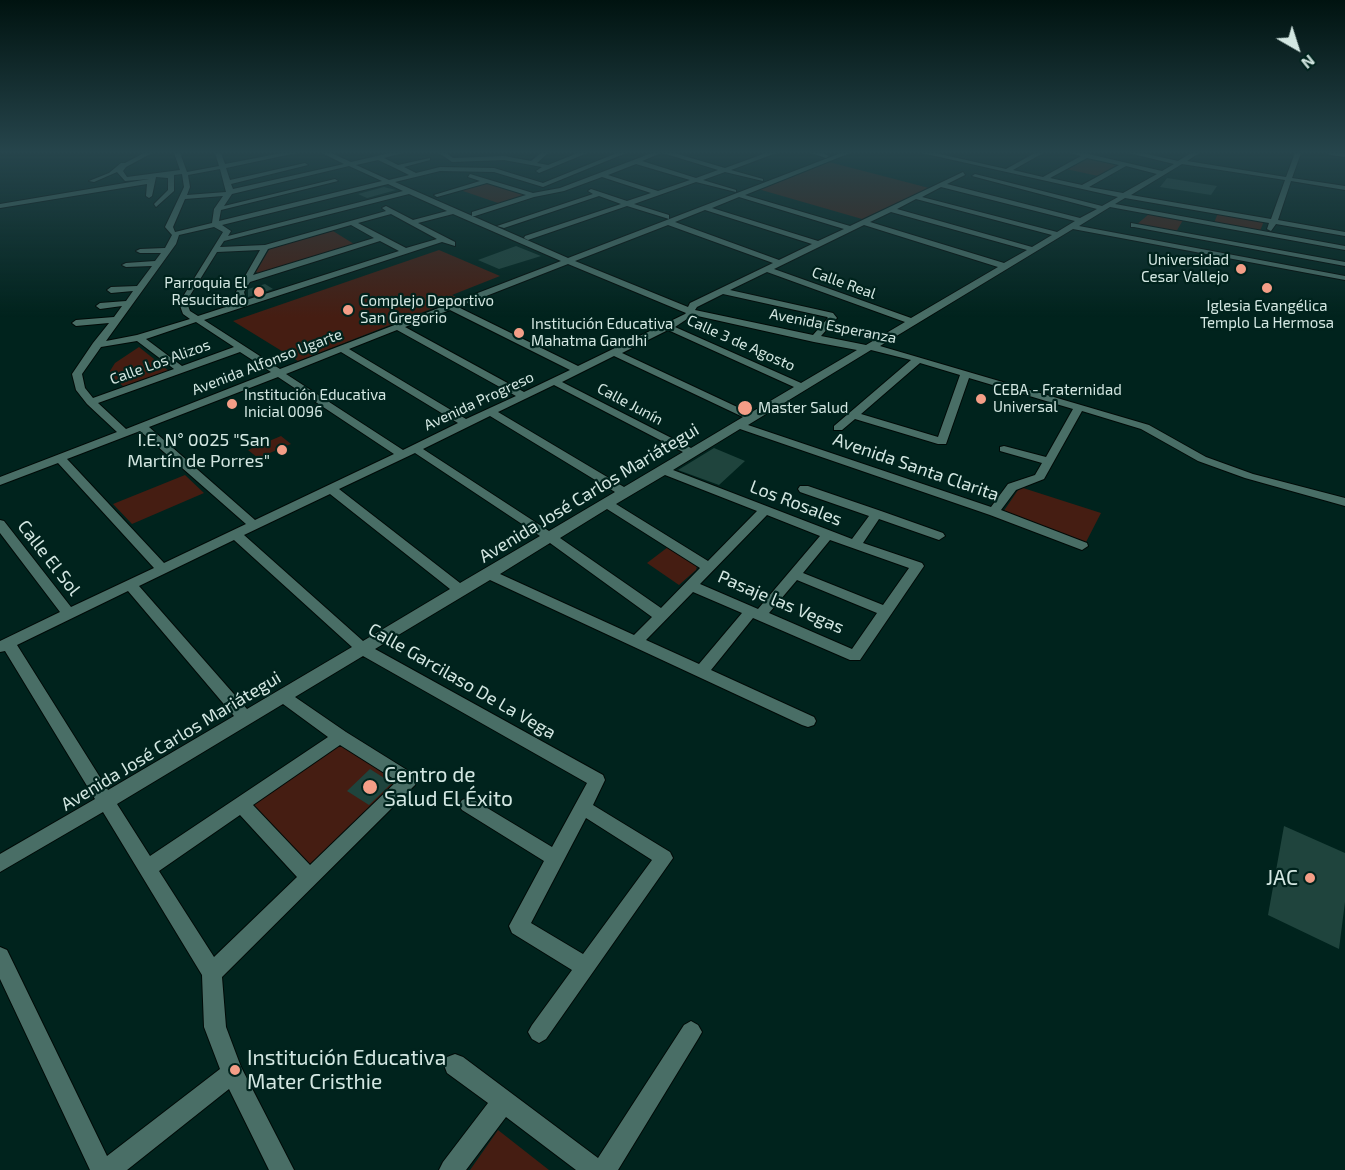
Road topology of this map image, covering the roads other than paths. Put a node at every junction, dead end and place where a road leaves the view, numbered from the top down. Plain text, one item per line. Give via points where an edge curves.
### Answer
1 (29, 208) edge
2 (179, 208) edge
3 (224, 208) edge
4 (282, 208) edge
5 (348, 208) edge
6 (385, 208) edge
7 (449, 208) edge
8 (462, 208) edge
9 (495, 208) edge
10 (557, 208) edge
11 (615, 208) joint
12 (636, 208) edge
13 (695, 208) edge
14 (705, 208) joint
15 (782, 208) edge
16 (893, 208) edge
17 (955, 208) edge
18 (1020, 208) edge
19 (1104, 208) edge
20 (1109, 208) edge
21 (1191, 208) edge
22 (1279, 208) edge
23 (218, 209) joint
24 (890, 209) junction
25 (455, 211) junction
26 (393, 212) junction
27 (0, 213) edge
28 (1149, 213) junction
29 (475, 214) junction
30 (666, 219) junction
31 (413, 222) junction
32 (651, 222) junction
33 (862, 222) junction
34 (1274, 222) junction
35 (352, 223) junction
36 (214, 224) junction
37 (1077, 224) junction
38 (1134, 225) junction
39 (501, 226) junction
40 (1221, 226) junction
41 (850, 228) junction
42 (1170, 231) junction
43 (1260, 232) junction
44 (176, 234) junction
45 (1269, 234) junction
46 (1345, 234) edge
47 (1059, 235) junction
48 (1119, 236) junction
49 (381, 238) junction
50 (529, 238) junction
51 (224, 239) junction
52 (443, 239) junction
53 (1211, 239) junction
54 (1297, 239) junction
55 (596, 243) junction
56 (452, 244) dead end
57 (818, 244) junction
58 (1162, 244) junction
59 (1246, 246) junction
60 (1336, 246) junction
61 (1255, 247) junction
62 (265, 248) junction
63 (1345, 248) edge
64 (217, 249) junction
65 (168, 250) junction
66 (1035, 250) junction
67 (140, 251) dead end
68 (405, 251) junction
69 (1201, 251) junction
70 (1292, 254) junction
71 (567, 257) junction
72 (1241, 259) junction
73 (1334, 262) junction
74 (158, 263) junction
75 (780, 263) junction
76 (1345, 264) edge
77 (126, 266) dead end
78 (1007, 267) junction
79 (1288, 267) junction
80 (766, 269) junction
81 (506, 276) dead end
82 (1345, 278) edge
83 (247, 280) junction
84 (140, 288) junction
85 (111, 290) dead end
86 (723, 291) junction
87 (127, 303) junction
88 (243, 304) junction
89 (100, 306) dead end
90 (450, 306) junction
91 (689, 311) junction
92 (114, 320) junction
93 (195, 320) junction
94 (913, 322) junction
95 (76, 324) dead end
96 (398, 327) junction
97 (668, 327) junction
98 (139, 338) junction
99 (814, 339) junction
100 (96, 345) junction
101 (868, 347) junction
102 (238, 349) junction
103 (342, 349) junction
104 (615, 353) junction
105 (918, 359) junction
106 (182, 370) junction
107 (578, 370) junction
108 (272, 371) junction
109 (966, 373) junction
110 (555, 382) junction
111 (802, 387) junction
112 (524, 396) junction
113 (91, 402) junction
114 (1079, 407) junction
115 (490, 412) junction
116 (853, 415) junction
117 (751, 417) junction
118 (466, 424) junction
119 (738, 425) junction
120 (141, 426) junction
121 (838, 428) dead end
122 (121, 430) junction
123 (415, 448) junction
124 (1004, 449) dead end
125 (691, 452) junction
126 (402, 454) junction
127 (60, 458) junction
128 (1049, 461) junction
129 (663, 470) junction
130 (0, 481) edge
131 (330, 488) junction
132 (804, 489) dead end
133 (623, 492) junction
134 (1345, 502) edge
135 (606, 503) junction
136 (765, 510) junction
137 (994, 512) junction
138 (877, 514) junction
139 (0, 524) edge
140 (254, 525) junction
141 (235, 534) junction
142 (828, 535) junction
143 (939, 536) dead end
144 (550, 537) junction
145 (855, 544) junction
146 (1082, 546) dead end
147 (917, 566) joint
148 (708, 567) junction
149 (162, 569) junction
150 (489, 574) junction
151 (794, 574) junction
152 (130, 585) junction
153 (690, 585) junction
154 (461, 591) junction
155 (886, 611) junction
156 (755, 613) junction
157 (69, 614) junction
158 (660, 615) junction
159 (636, 642) junction
160 (4, 645) edge
161 (363, 649) junction
162 (702, 671) junction
163 (283, 696) junction
164 (245, 718) junction
165 (808, 721) dead end
166 (340, 737) junction
167 (106, 800) junction
168 (241, 804) junction
169 (468, 805) dead end
170 (582, 807) junction
171 (555, 858) junction
172 (0, 864) edge
173 (148, 868) junction
174 (310, 878) junction
175 (0, 957) edge
176 (586, 967) junction
177 (212, 973) junction
178 (539, 1032) dead end
179 (691, 1032) dead end
180 (455, 1065) dead end
181 (232, 1072) junction
182 (503, 1102) junction
183 (102, 1170) edge
184 (108, 1170) edge
185 (282, 1170) edge
186 (451, 1170) edge
187 (595, 1170) edge
188 (604, 1170) edge

1 - 27 street
2 - 44 street via 169,227
3 - 23 street
4 - 36 street
5 - 51 street
6 - 26 street
7 - 25 street, Avenida Esperanza
8 - 29 street
9 - 29 street
10 - 39 street
11 - 32 street
11 - 50 street
12 - 30 street
13 - 30 street, Avenida Alfonso Ugarte
14 - 30 street, Avenida Alfonso Ugarte
14 - 57 street
15 - 41 street
16 - 24 street, Avenida Progreso
17 - 47 street
18 - 37 street
19 - 37 street, Avenida José Carlos Mariátegui
20 - 28 street
21 - 34 street
22 - 34 street
23 - 36 street
24 - 33 street, Avenida Progreso
24 - 66 street
25 - 31 street
25 - 71 street, Avenida Esperanza
26 - 31 street
26 - 35 street
28 - 38 street
28 - 40 street
29 - 39 street
30 - 32 street, Avenida Alfonso Ugarte
30 - 71 street, Avenida Alfonso Ugarte
30 - 75 street
31 - 52 street
32 - 55 street, Avenida Alfonso Ugarte
33 - 41 street, Avenida Progreso
33 - 78 street
34 - 45 street
34 - 46 street
35 - 49 street
35 - 62 street
36 - 44 street
36 - 51 street via 227,230
37 - 47 street, Avenida José Carlos Mariátegui
37 - 48 street
38 - 42 street
38 - 48 street
39 - 50 street
40 - 43 street
40 - 53 street
41 - 57 street, Avenida Progreso
42 - 53 street
42 - 58 street
43 - 45 street
43 - 61 street
44 - 65 street
45 - 54 street
47 - 66 street, Avenida José Carlos Mariátegui
48 - 58 street
49 - 68 street
49 - 83 street
50 - 55 street via 570,251
50 - 71 street
51 - 64 street
52 - 56 street
52 - 68 street
53 - 59 street
53 - 69 street
54 - 60 street
54 - 70 street
55 - 71 street, Avenida Alfonso Ugarte
57 - 75 street, Avenida Progreso
58 - 69 street
59 - 61 street
59 - 72 street
60 - 63 street
60 - 73 street
61 - 70 street
62 - 64 street
62 - 83 street
64 - 93 street via 183,303
65 - 67 street
65 - 74 street
66 - 78 street, Avenida José Carlos Mariátegui
68 - 88 street
69 - 72 street
70 - 73 street
70 - 79 street
71 - 81 street
71 - 90 street, Avenida Alfonso Ugarte
71 - 91 street, Avenida Esperanza
72 - 79 street
73 - 76 street
74 - 77 street
74 - 84 street
75 - 80 street, Avenida Progreso
78 - 94 street, Avenida José Carlos Mariátegui
79 - 82 street
80 - 86 street, Avenida Progreso
80 - 94 street, Calle Real
83 - 88 street via 240,292
84 - 85 street
84 - 87 street
86 - 91 street, Avenida Progreso via 693,305
86 - 99 street via 830,315 833,318
87 - 89 street
87 - 92 street
88 - 93 street
90 - 96 street, Avenida Alfonso Ugarte
90 - 107 street
91 - 97 street, Avenida Progreso via 685,318
91 - 99 street, Avenida Esperanza
92 - 95 street
92 - 100 street
93 - 98 street
93 - 102 street
94 - 101 street, Avenida José Carlos Mariátegui
96 - 103 street, Avenida Alfonso Ugarte
96 - 112 street
97 - 104 street, Avenida Progreso
97 - 111 street, Calle 3 de Agosto
98 - 100 street
98 - 106 street
99 - 101 street, Avenida Esperanza
100 - 113 street via 76,381
101 - 105 street, Avenida Esperanza
101 - 111 street, Avenida José Carlos Mariátegui
102 - 106 street, Calle Los Alizos
102 - 108 street
103 - 108 street, Avenida Alfonso Ugarte
103 - 118 street
104 - 107 street, Avenida Progreso
104 - 117 street
105 - 109 street, Avenida Esperanza
105 - 116 street
106 - 113 street, Calle Los Alizos
107 - 110 street, Avenida Progreso
108 - 120 street, Avenida Alfonso Ugarte
108 - 122 street
108 - 126 street
109 - 114 street, Avenida Esperanza
109 - 116 street via 942,442
110 - 112 street, Avenida Progreso
110 - 125 street, Calle Junín
111 - 117 street, Avenida José Carlos Mariátegui
112 - 115 street, Avenida Progreso
113 - 122 street
114 - 128 street
114 - 134 street, Avenida Esperanza via 1145,428 1202,459 1249,476
115 - 118 street, Avenida Progreso
115 - 133 street
116 - 121 street
117 - 119 street, Avenida José Carlos Mariátegui
118 - 123 street, Avenida Progreso
119 - 125 street, Avenida José Carlos Mariátegui
119 - 137 street, Avenida Santa Clarita
120 - 122 street, Avenida Alfonso Ugarte
120 - 140 street
122 - 127 street via 84,440 76,451
123 - 126 street, Avenida Progreso
123 - 144 street
124 - 128 street
125 - 129 street, Avenida José Carlos Mariátegui
126 - 131 street, Avenida Progreso
127 - 130 street
127 - 149 street
128 - 137 street via 1036,480 1012,487
129 - 133 street, Avenida José Carlos Mariátegui
129 - 136 street, Los Rosales
131 - 140 street, Avenida Progreso
131 - 154 street
132 - 138 street
133 - 135 street, Avenida José Carlos Mariátegui
135 - 144 street, Avenida José Carlos Mariátegui
135 - 148 street
136 - 142 street, Los Rosales
136 - 148 street
137 - 146 street, Avenida Santa Clarita
138 - 143 street
138 - 145 street
139 - 157 street, Calle El Sol
140 - 141 street, Avenida Progreso
141 - 149 street, Avenida Progreso
141 - 161 street, Calle Garcilaso De La Vega
142 - 145 street, Los Rosales
142 - 151 street
144 - 150 street, Avenida José Carlos Mariátegui
144 - 158 street
145 - 147 street, Los Rosales
147 - 155 street, Pasaje las Vegas
148 - 153 street
149 - 152 street, Avenida Progreso
150 - 154 street, Avenida José Carlos Mariátegui
150 - 159 street
151 - 155 street
151 - 156 street
152 - 157 street, Avenida Progreso
152 - 164 street
153 - 156 street, Pasaje las Vegas
153 - 158 street
154 - 161 street, Avenida José Carlos Mariátegui
155 - 156 street, Pasaje las Vegas via 855,656
156 - 162 street
157 - 160 street, Avenida Progreso
158 - 159 street
159 - 162 street
160 - 167 street
161 - 163 street, Avenida José Carlos Mariátegui
161 - 170 street, Calle Garcilaso De La Vega via 597,780
162 - 165 street
163 - 164 street, Avenida José Carlos Mariátegui
163 - 166 street
164 - 167 street, Avenida José Carlos Mariátegui
166 - 168 street
166 - 174 street via 409,780
167 - 172 street, Avenida José Carlos Mariátegui
167 - 173 street
168 - 173 street
168 - 174 street
169 - 171 street
170 - 171 street
170 - 176 street via 664,858
171 - 176 street via 519,926
173 - 177 street
174 - 177 street
175 - 183 street
176 - 178 street
177 - 181 street via 215,1027
179 - 188 street
180 - 182 street
181 - 184 street
181 - 185 street
182 - 186 street
182 - 187 street

